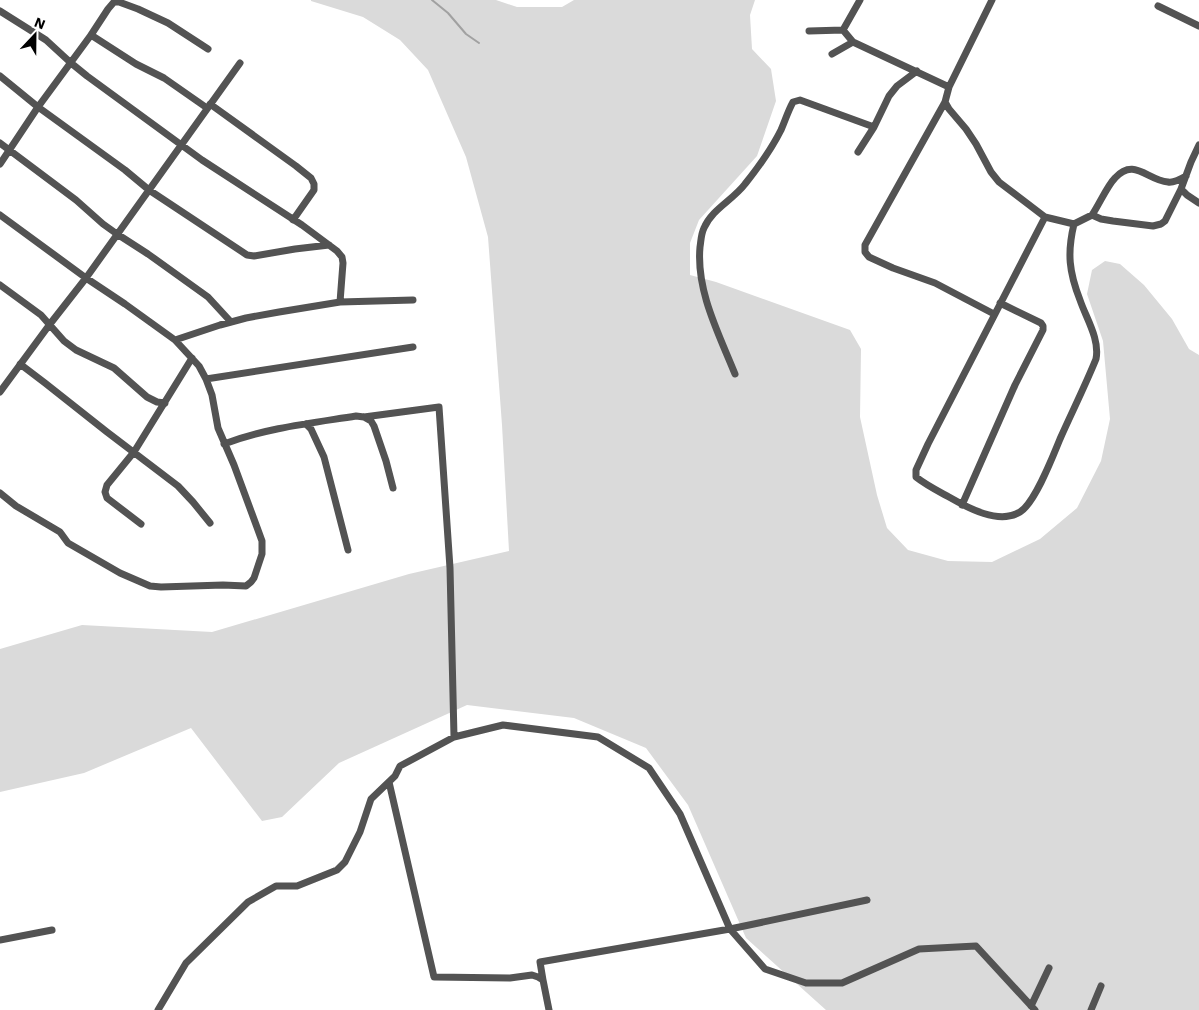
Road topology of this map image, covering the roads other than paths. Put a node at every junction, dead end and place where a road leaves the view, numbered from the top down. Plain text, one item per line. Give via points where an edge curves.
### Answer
1 (860, 0) edge
2 (992, 0) edge
3 (1158, 6) dead end
4 (0, 10) edge
5 (1199, 26) edge
6 (843, 30) junction
7 (809, 31) dead end
8 (91, 35) junction
9 (853, 42) junction
10 (208, 49) dead end
11 (832, 54) dead end
12 (70, 63) junction
13 (240, 63) dead end
14 (917, 71) junction
15 (0, 76) edge
16 (949, 87) junction
17 (945, 102) junction
18 (209, 106) junction
19 (38, 107) junction
20 (874, 126) junction
21 (0, 143) edge
22 (181, 145) junction
23 (1199, 145) edge
24 (10, 149) junction
25 (858, 152) dead end
26 (0, 164) edge
27 (1186, 176) junction
28 (1181, 189) junction
29 (149, 190) junction
30 (1199, 203) edge
31 (0, 215) edge
32 (1092, 215) junction
33 (1045, 217) junction
34 (293, 220) junction
35 (1074, 224) junction
36 (117, 234) junction
37 (329, 245) junction
38 (86, 278) junction
39 (0, 285) edge
40 (413, 300) dead end
41 (340, 302) junction
42 (1000, 303) junction
43 (994, 314) junction
44 (231, 322) junction
45 (50, 324) junction
46 (175, 340) junction
47 (413, 347) dead end
48 (192, 358) junction
49 (20, 364) junction
50 (735, 374) dead end
51 (206, 379) junction
52 (0, 392) edge
53 (165, 403) junction
54 (364, 417) junction
55 (306, 424) junction
56 (224, 444) junction
57 (134, 452) junction
58 (393, 488) dead end
59 (0, 493) edge
60 (962, 505) junction
61 (210, 523) dead end
62 (142, 524) dead end
63 (348, 550) dead end
64 (454, 737) junction
65 (389, 782) junction
66 (867, 900) dead end
67 (730, 928) junction
68 (52, 930) dead end
69 (0, 940) edge
70 (1050, 968) dead end
71 (543, 980) junction
72 (1101, 986) dead end
73 (1033, 1008) edge
74 (158, 1010) edge
75 (549, 1010) edge
76 (1091, 1010) edge

1 - 6 street
2 - 16 street
3 - 5 street
4 - 12 street via 46,40
6 - 7 street
6 - 9 street
8 - 10 street via 108,9 118,2 168,23
8 - 12 street
8 - 18 street
9 - 11 street
9 - 14 street
12 - 19 street
12 - 22 street
13 - 18 street
14 - 16 street
14 - 20 street via 889,96
15 - 19 street
16 - 17 street
17 - 33 street via 999,182
17 - 43 street via 865,245 865,252 893,268 936,283
18 - 22 street
18 - 34 street via 310,178 314,190
19 - 24 street
19 - 29 street
20 - 25 street
20 - 50 street via 800,100 793,102 770,149 744,185 708,220 703,230 699,258 701,277 707,303
21 - 24 street
22 - 29 street
22 - 34 street
23 - 27 street
24 - 26 street
24 - 36 street
27 - 28 street
27 - 32 street via 1169,183 1129,168 1114,179
28 - 30 street
28 - 32 street via 1164,221 1157,225 1113,221
29 - 36 street
29 - 37 street via 247,254 262,256
31 - 38 street
32 - 35 street
33 - 35 street
33 - 42 street
34 - 37 street
35 - 60 street via 1070,265 1096,344 1092,368 1029,504 1012,516 999,517
36 - 38 street
36 - 44 street via 208,297
37 - 41 street via 342,257
38 - 45 street
38 - 46 street
39 - 45 street
40 - 41 street
41 - 44 street
42 - 43 street
42 - 60 street via 1043,326
43 - 60 street via 916,470 916,477 925,484
44 - 46 street
45 - 49 street
45 - 53 street via 76,350 114,368 147,397
46 - 48 street
47 - 51 street
48 - 51 street
48 - 53 street
49 - 52 street
49 - 57 street
51 - 56 street
53 - 57 street
54 - 55 street
54 - 58 street via 374,426
54 - 64 street via 439,407 450,568
55 - 56 street
55 - 63 street via 324,457
56 - 59 street via 262,542 258,567 246,586 150,586 68,543 60,532
57 - 61 street via 178,486
57 - 62 street via 105,492 107,498
64 - 65 street via 400,766
64 - 67 street via 503,726 598,737 649,768 680,814
65 - 71 street via 434,977 510,978 532,975
65 - 74 street via 371,799 360,832 338,870 297,886 276,886 248,902 186,963
66 - 67 street
67 - 71 street via 540,962
67 - 73 street via 765,969 806,983 842,984 919,949 976,946
68 - 69 street
70 - 73 street
71 - 75 street
72 - 76 street

